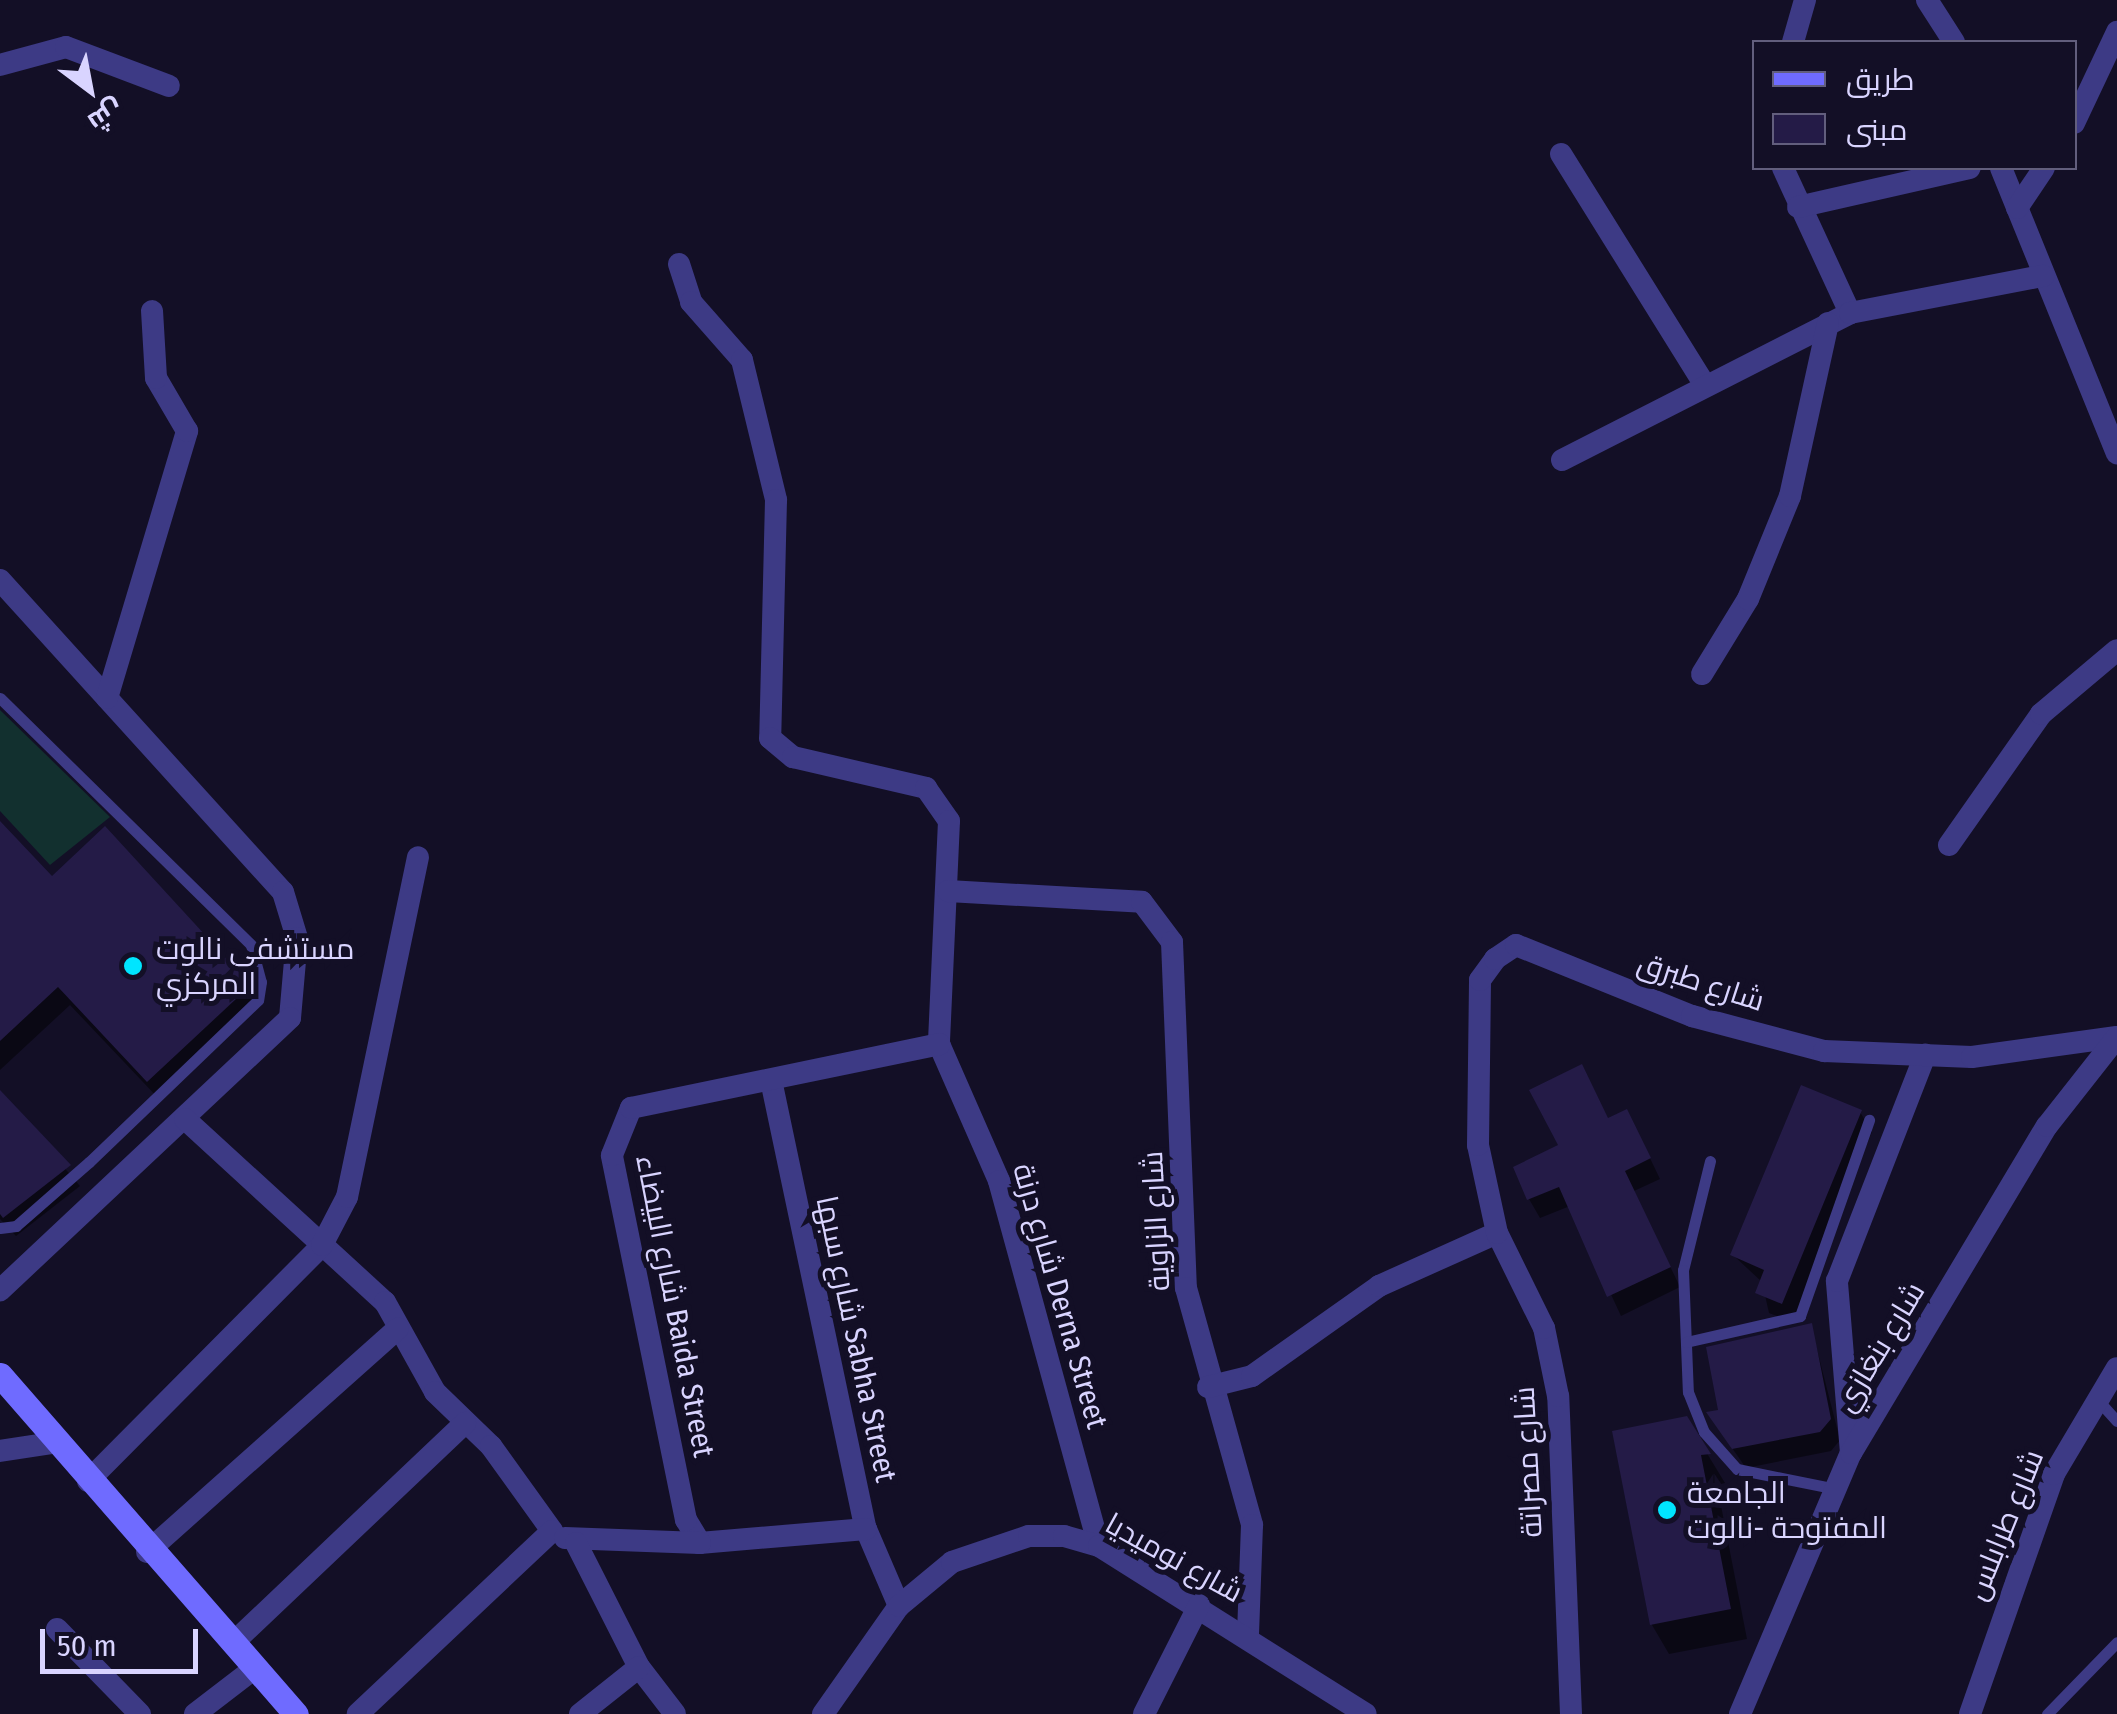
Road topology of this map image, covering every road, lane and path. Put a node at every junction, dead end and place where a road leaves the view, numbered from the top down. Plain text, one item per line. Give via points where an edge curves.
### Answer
1 (1805, 0) edge
2 (1927, 0) edge
3 (2117, 32) edge
4 (1794, 40) edge
5 (1953, 40) edge
6 (0, 65) edge
7 (169, 86) dead end
8 (2077, 116) edge
9 (1562, 154) dead end
10 (1784, 170) edge
11 (1961, 170) edge
12 (2002, 170) edge
13 (2043, 170) edge
14 (1798, 207) junction
15 (2016, 208) junction
16 (679, 264) dead end
17 (2043, 276) junction
18 (152, 312) dead end
19 (1850, 312) junction
20 (1828, 323) junction
21 (1706, 385) junction
22 (2117, 453) edge
23 (1562, 460) dead end
24 (0, 580) edge
25 (2117, 650) edge
26 (1702, 674) dead end
27 (0, 698) edge
28 (108, 698) junction
29 (1949, 845) dead end
30 (418, 858) dead end
31 (948, 891) junction
32 (1480, 980) joint
33 (2117, 1037) edge
34 (939, 1044) junction
35 (1926, 1055) junction
36 (771, 1080) junction
37 (185, 1118) junction
38 (1869, 1120) dead end
39 (1710, 1161) dead end
40 (0, 1228) edge
41 (1497, 1234) junction
42 (322, 1245) junction
43 (0, 1290) edge
44 (398, 1328) junction
45 (1686, 1342) junction
46 (2117, 1368) edge
47 (0, 1375) edge
48 (1208, 1387) junction
49 (2094, 1397) junction
50 (2117, 1420) edge
51 (465, 1424) junction
52 (58, 1442) junction
53 (0, 1451) edge
54 (1851, 1454) junction
55 (88, 1481) junction
56 (1836, 1489) junction
57 (866, 1528) junction
58 (552, 1531) junction
59 (576, 1543) junction
60 (700, 1543) junction
61 (1099, 1546) junction
62 (147, 1552) junction
63 (1199, 1605) junction
64 (899, 1606) junction
65 (57, 1629) dead end
66 (1248, 1634) junction
67 (2117, 1642) edge
68 (233, 1643) junction
69 (639, 1667) junction
70 (255, 1668) junction
71 (140, 1714) edge
72 (195, 1714) edge
73 (296, 1714) edge
74 (358, 1714) edge
75 (580, 1714) edge
76 (675, 1714) edge
77 (823, 1714) edge
78 (1144, 1714) edge
79 (1366, 1714) edge
80 (1571, 1714) edge
81 (1740, 1714) edge
82 (1970, 1714) edge
83 (2048, 1714) edge

1 - 4 street
2 - 5 street
3 - 8 street
6 - 7 street via 66,47
9 - 21 street
10 - 14 street
11 - 14 street
12 - 15 street
13 - 15 street
14 - 19 street
15 - 17 street
16 - 31 street, شارع درنة Derna Street via 691,302 742,360 776,500 770,738 794,757 926,788 942,802
17 - 19 street
17 - 22 street
18 - 28 street via 156,378 187,431
19 - 20 street
20 - 21 street
20 - 26 street via 1790,496 1748,599
21 - 23 street
24 - 28 street
25 - 29 street via 2041,714
27 - 40 lane via 251,945 261,982 258,1000 89,1162 16,1226
28 - 37 street via 283,892 297,938 290,1018
30 - 42 street via 347,1197
31 - 34 street, شارع درنة Derna Street
31 - 48 street, شارع الزاوية via 1142,902 1172,942 1186,1288
32 - 35 street, شارع طبرق via 1516,945 1692,1016 1824,1051
32 - 41 street, شارع مصراتة via 1478,1145
33 - 35 street
33 - 54 street, شارع بنغازي via 2047,1126
34 - 36 street, شارع البيضاء Baida Street
34 - 61 street, شارع درنة Derna Street via 1000,1181
35 - 54 street via 1837,1281
36 - 57 street, شارع سبها Sabha Street
36 - 60 street, شارع البيضاء Baida Street via 630,1108 612,1155 686,1520
37 - 42 street
37 - 43 street
38 - 45 lane via 1800,1316
39 - 45 lane via 1683,1270
41 - 48 street via 1379,1286 1265,1368
41 - 80 street, شارع مصراتة via 1544,1328 1558,1396
42 - 44 street via 385,1302
42 - 55 street
44 - 51 street via 434,1392
44 - 62 street
45 - 56 lane via 1688,1392 1704,1432 1737,1469
46 - 49 street, شارع طرابلس
47 - 52 main road
48 - 66 street, شارع الزاوية via 1252,1525
49 - 50 lane
49 - 82 street, شارع طرابلس via 2047,1492
51 - 58 street
51 - 68 street
52 - 53 street
52 - 55 main road
54 - 56 street, شارع بنغازي
55 - 62 main road
56 - 81 street, شارع بنغازي
57 - 60 street
57 - 64 street, شارع سبها Sabha Street
58 - 59 street
58 - 74 street
59 - 60 street
59 - 69 street
61 - 63 street, شارع نوميديا
61 - 64 street, شارع نوميديا via 1029,1536 952,1562
62 - 68 main road
63 - 66 street, شارع نوميديا
63 - 78 street
64 - 77 street, شارع نوميديا
65 - 71 street
66 - 79 street, شارع نوميديا
67 - 83 lane
68 - 70 main road
69 - 75 street
69 - 76 street
70 - 72 street
70 - 73 main road

